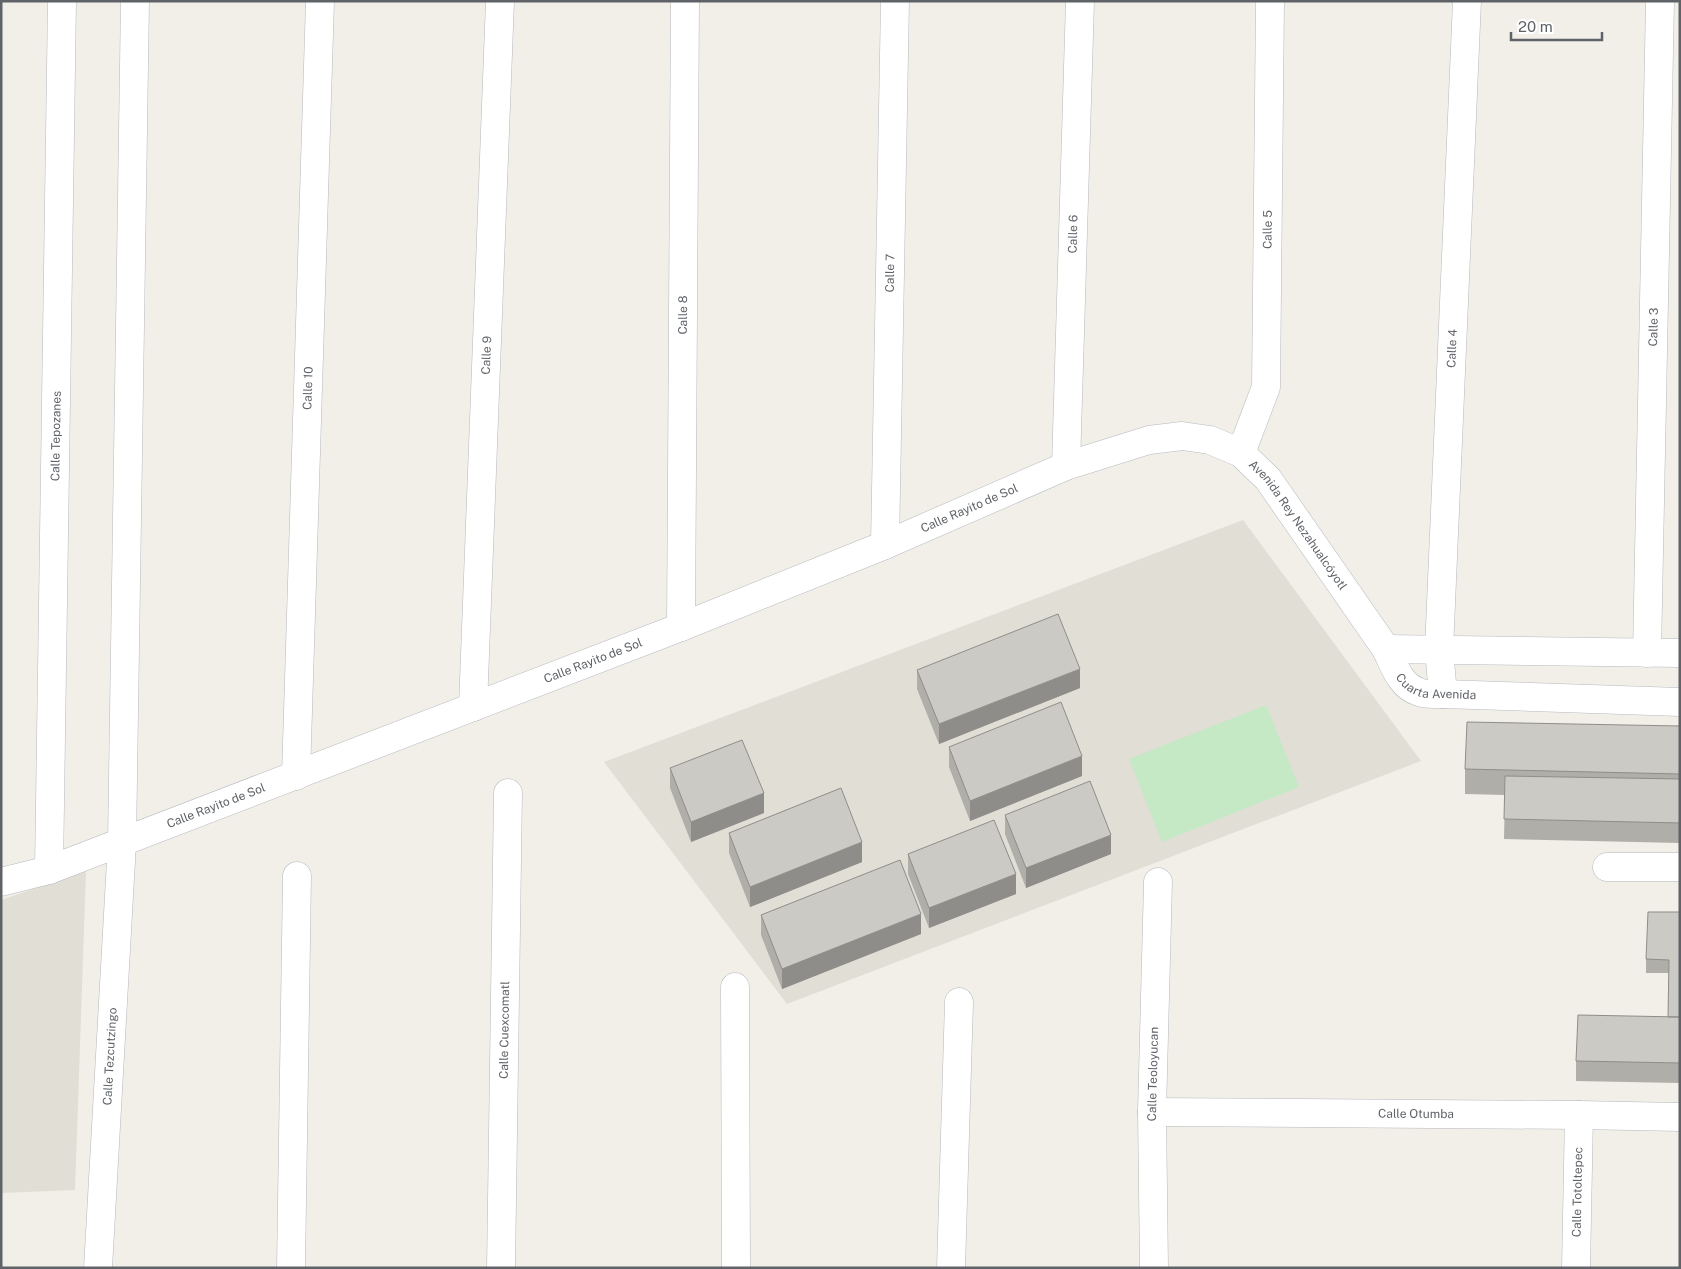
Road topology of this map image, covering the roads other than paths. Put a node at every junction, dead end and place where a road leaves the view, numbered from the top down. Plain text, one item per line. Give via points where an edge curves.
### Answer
1 (62, 1) edge
2 (134, 1) edge
3 (320, 1) edge
4 (500, 1) edge
5 (685, 1) edge
6 (895, 1) edge
7 (1080, 1) edge
8 (1270, 1) edge
9 (1467, 1) edge
10 (1660, 1) edge
11 (1182, 436) joint
12 (1241, 453) junction
13 (1066, 466) junction
14 (885, 545) junction
15 (681, 627) junction
16 (1386, 649) junction
17 (1439, 650) junction
18 (1647, 653) junction
19 (1680, 653) edge
20 (1443, 694) junction
21 (1680, 702) edge
22 (473, 707) junction
23 (296, 776) junction
24 (508, 793) dead end
25 (122, 843) junction
26 (1607, 866) dead end
27 (1680, 867) edge
28 (49, 870) junction
29 (297, 876) dead end
30 (1, 882) edge
31 (1158, 882) dead end
32 (735, 987) dead end
33 (959, 1002) dead end
34 (1152, 1112) junction
35 (1579, 1115) junction
36 (1680, 1117) edge
37 (98, 1268) edge
38 (291, 1268) edge
39 (501, 1268) edge
40 (736, 1268) edge
41 (951, 1268) edge
42 (1154, 1268) edge
43 (1576, 1268) edge

1 - 28 street, Calle Tepozanes
2 - 25 street
3 - 23 street, Calle 10
4 - 22 street, Calle 9
5 - 15 street, Calle 8
6 - 14 street, Calle 7
7 - 13 street, Calle 6
8 - 12 street, Calle 5 via 1266,387
9 - 17 street, Calle 4
10 - 18 street, Calle 3
11 - 12 street, Avenida Rey Nezahualcóyotl via 1210,440
11 - 13 street, Calle Rayito de Sol via 1149,440
12 - 16 street, Avenida Rey Nezahualcóyotl via 1268,479
13 - 14 street, Calle Rayito de Sol
14 - 15 street, Calle Rayito de Sol
15 - 22 street, Calle Rayito de Sol
16 - 17 street, Cuarta Avenida
16 - 20 street, Cuarta Avenida via 1407,686 1420,693
17 - 18 street, Cuarta Avenida
17 - 20 street, Calle 4
18 - 19 street, Cuarta Avenida
20 - 21 street, Cuarta Avenida
22 - 23 street, Calle Rayito de Sol
23 - 25 street, Calle Rayito de Sol
24 - 39 street, Calle Cuexcomatl
25 - 28 street, Calle Rayito de Sol
25 - 37 street, Calle Tezcutzingo
26 - 27 street
28 - 30 street, Calle Rayito de Sol
29 - 38 street
31 - 34 street, Calle Teoloyucan
32 - 40 street
33 - 41 street
34 - 35 street, Calle Otumba
34 - 42 street, Calle Teoloyucan
35 - 36 street, Calle Otumba
35 - 43 street, Calle Totoltepec

